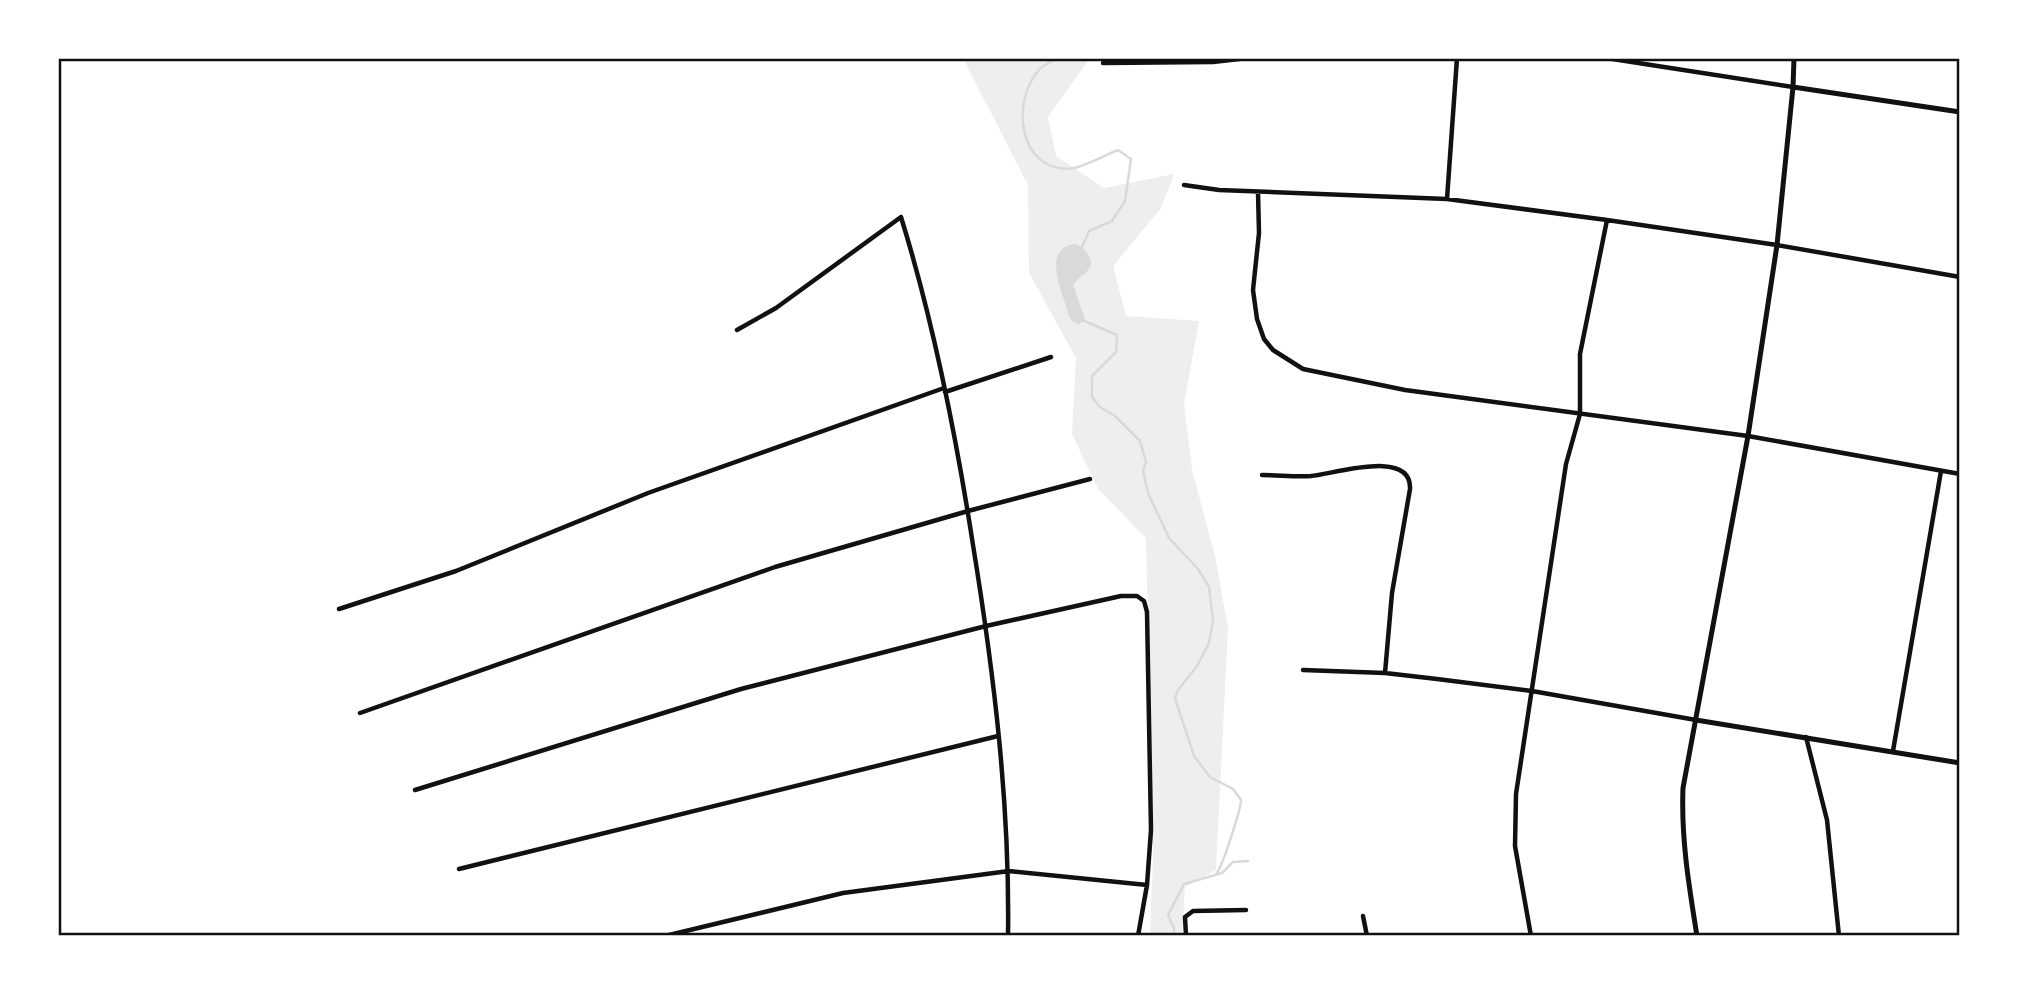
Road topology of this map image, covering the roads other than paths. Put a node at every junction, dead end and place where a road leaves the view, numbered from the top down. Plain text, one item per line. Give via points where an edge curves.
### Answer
1 (1248, 58) edge
2 (1457, 58) edge
3 (1606, 58) edge
4 (1794, 58) edge
5 (1103, 63) dead end
6 (1793, 87) junction
7 (1960, 112) edge
8 (1184, 185) dead end
9 (1258, 192) junction
10 (1447, 200) junction
11 (1606, 219) junction
12 (1777, 245) junction
13 (1960, 277) edge
14 (737, 330) dead end
15 (1051, 357) dead end
16 (944, 390) junction
17 (1580, 414) junction
18 (1748, 436) junction
19 (1941, 471) junction
20 (1960, 474) edge
21 (1262, 475) dead end
22 (1090, 479) dead end
23 (968, 511) junction
24 (339, 609) dead end
25 (986, 626) junction
26 (1303, 670) dead end
27 (1385, 673) junction
28 (1532, 691) junction
29 (360, 713) dead end
30 (1696, 720) junction
31 (998, 736) junction
32 (1806, 737) junction
33 (1893, 751) junction
34 (1960, 763) edge
35 (415, 790) dead end
36 (458, 869) dead end
37 (1009, 871) junction
38 (1147, 885) junction
39 (1246, 910) dead end
40 (1363, 916) dead end
41 (665, 936) edge
42 (1008, 936) edge
43 (1138, 936) edge
44 (1186, 936) edge
45 (1367, 936) edge
46 (1531, 936) edge
47 (1697, 936) edge
48 (1839, 936) edge

1 - 5 street
2 - 10 street
3 - 6 street
4 - 6 street
6 - 7 street
6 - 12 street
8 - 9 street
9 - 10 street
9 - 17 street via 1255,308 1264,339 1285,360 1303,369 1405,390
10 - 11 street
11 - 12 street
11 - 17 street via 1580,354
12 - 13 street
12 - 18 street
14 - 16 street via 901,217
15 - 16 street
16 - 23 street
16 - 24 street via 648,493 456,571
17 - 18 street
17 - 28 street via 1566,464
18 - 19 street
18 - 30 street
19 - 20 street
19 - 33 street
21 - 27 street via 1314,476 1391,466 1406,474 1410,489 1392,593
22 - 23 street
23 - 25 street
23 - 29 street via 775,567
25 - 31 street
25 - 35 street via 741,689
25 - 38 street via 1121,596 1144,601 1151,800
26 - 27 street
27 - 28 street
28 - 30 street
28 - 46 street via 1514,820 1514,846
30 - 32 street
30 - 47 street via 1681,823
31 - 36 street
31 - 37 street
32 - 33 street
32 - 48 street via 1827,820
33 - 34 street
37 - 38 street
37 - 41 street via 843,893
37 - 42 street
38 - 43 street
39 - 44 street via 1193,911 1185,917
40 - 45 street

